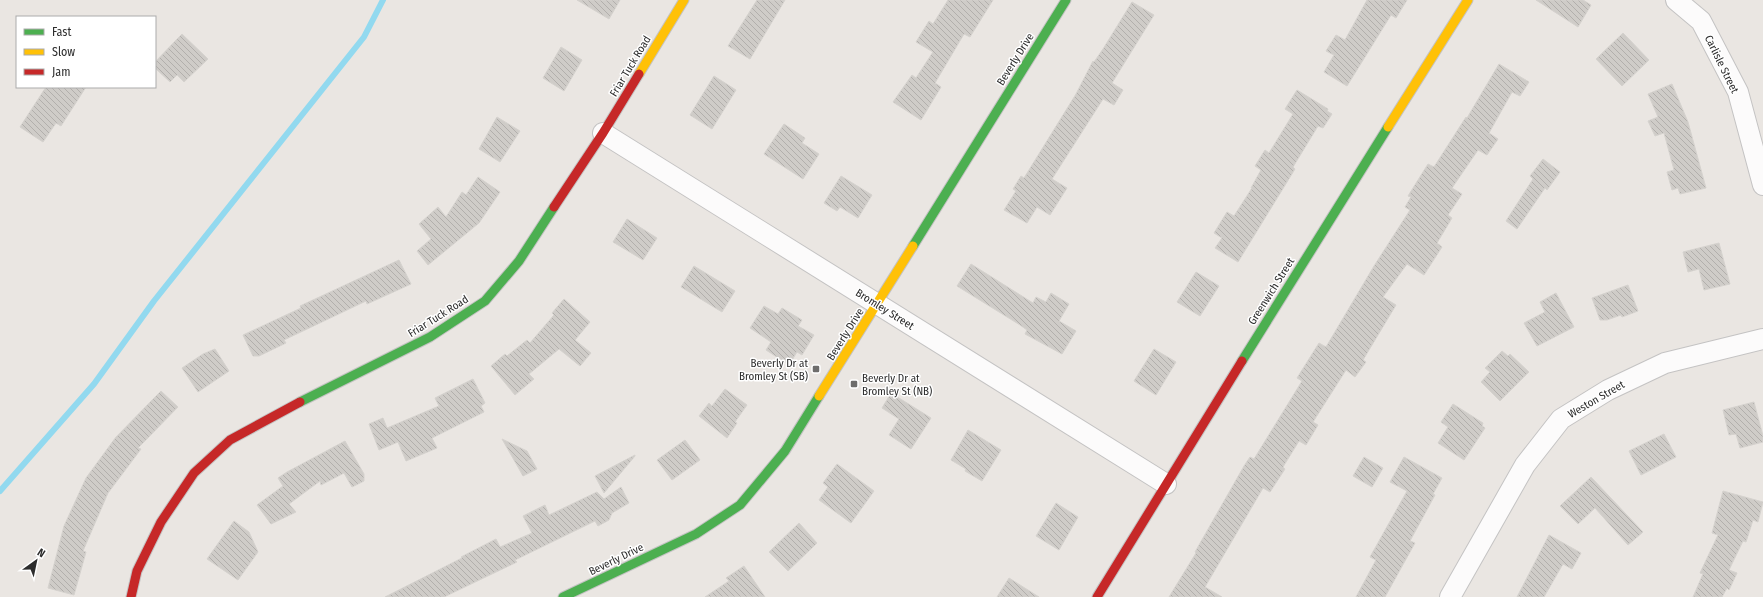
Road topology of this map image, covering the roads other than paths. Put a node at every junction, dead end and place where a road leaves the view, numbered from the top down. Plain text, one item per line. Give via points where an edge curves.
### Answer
1 (684, 0) edge
2 (1066, 0) edge
3 (1468, 0) edge
4 (1676, 0) edge
5 (603, 133) junction
6 (1763, 185) edge
7 (878, 304) junction
8 (1763, 339) edge
9 (1166, 484) junction
10 (132, 597) edge
11 (563, 597) edge
12 (1097, 597) edge
13 (1450, 597) edge

1 - 5 street, Friar Tuck Road
2 - 7 street, Beverly Drive
3 - 9 street, Greenwich Street
4 - 6 street, Carlisle Street via 1701,21 1738,92
5 - 7 street, Bromley Street
5 - 10 street, Friar Tuck Road via 519,261 485,301 430,337 303,400 230,440 194,473 161,522 137,571
7 - 9 street, Bromley Street
7 - 11 street, Beverly Drive via 785,451 740,506 696,534
8 - 13 street, Weston Street via 1665,363 1608,390 1561,419 1525,465
9 - 12 street, Greenwich Street

